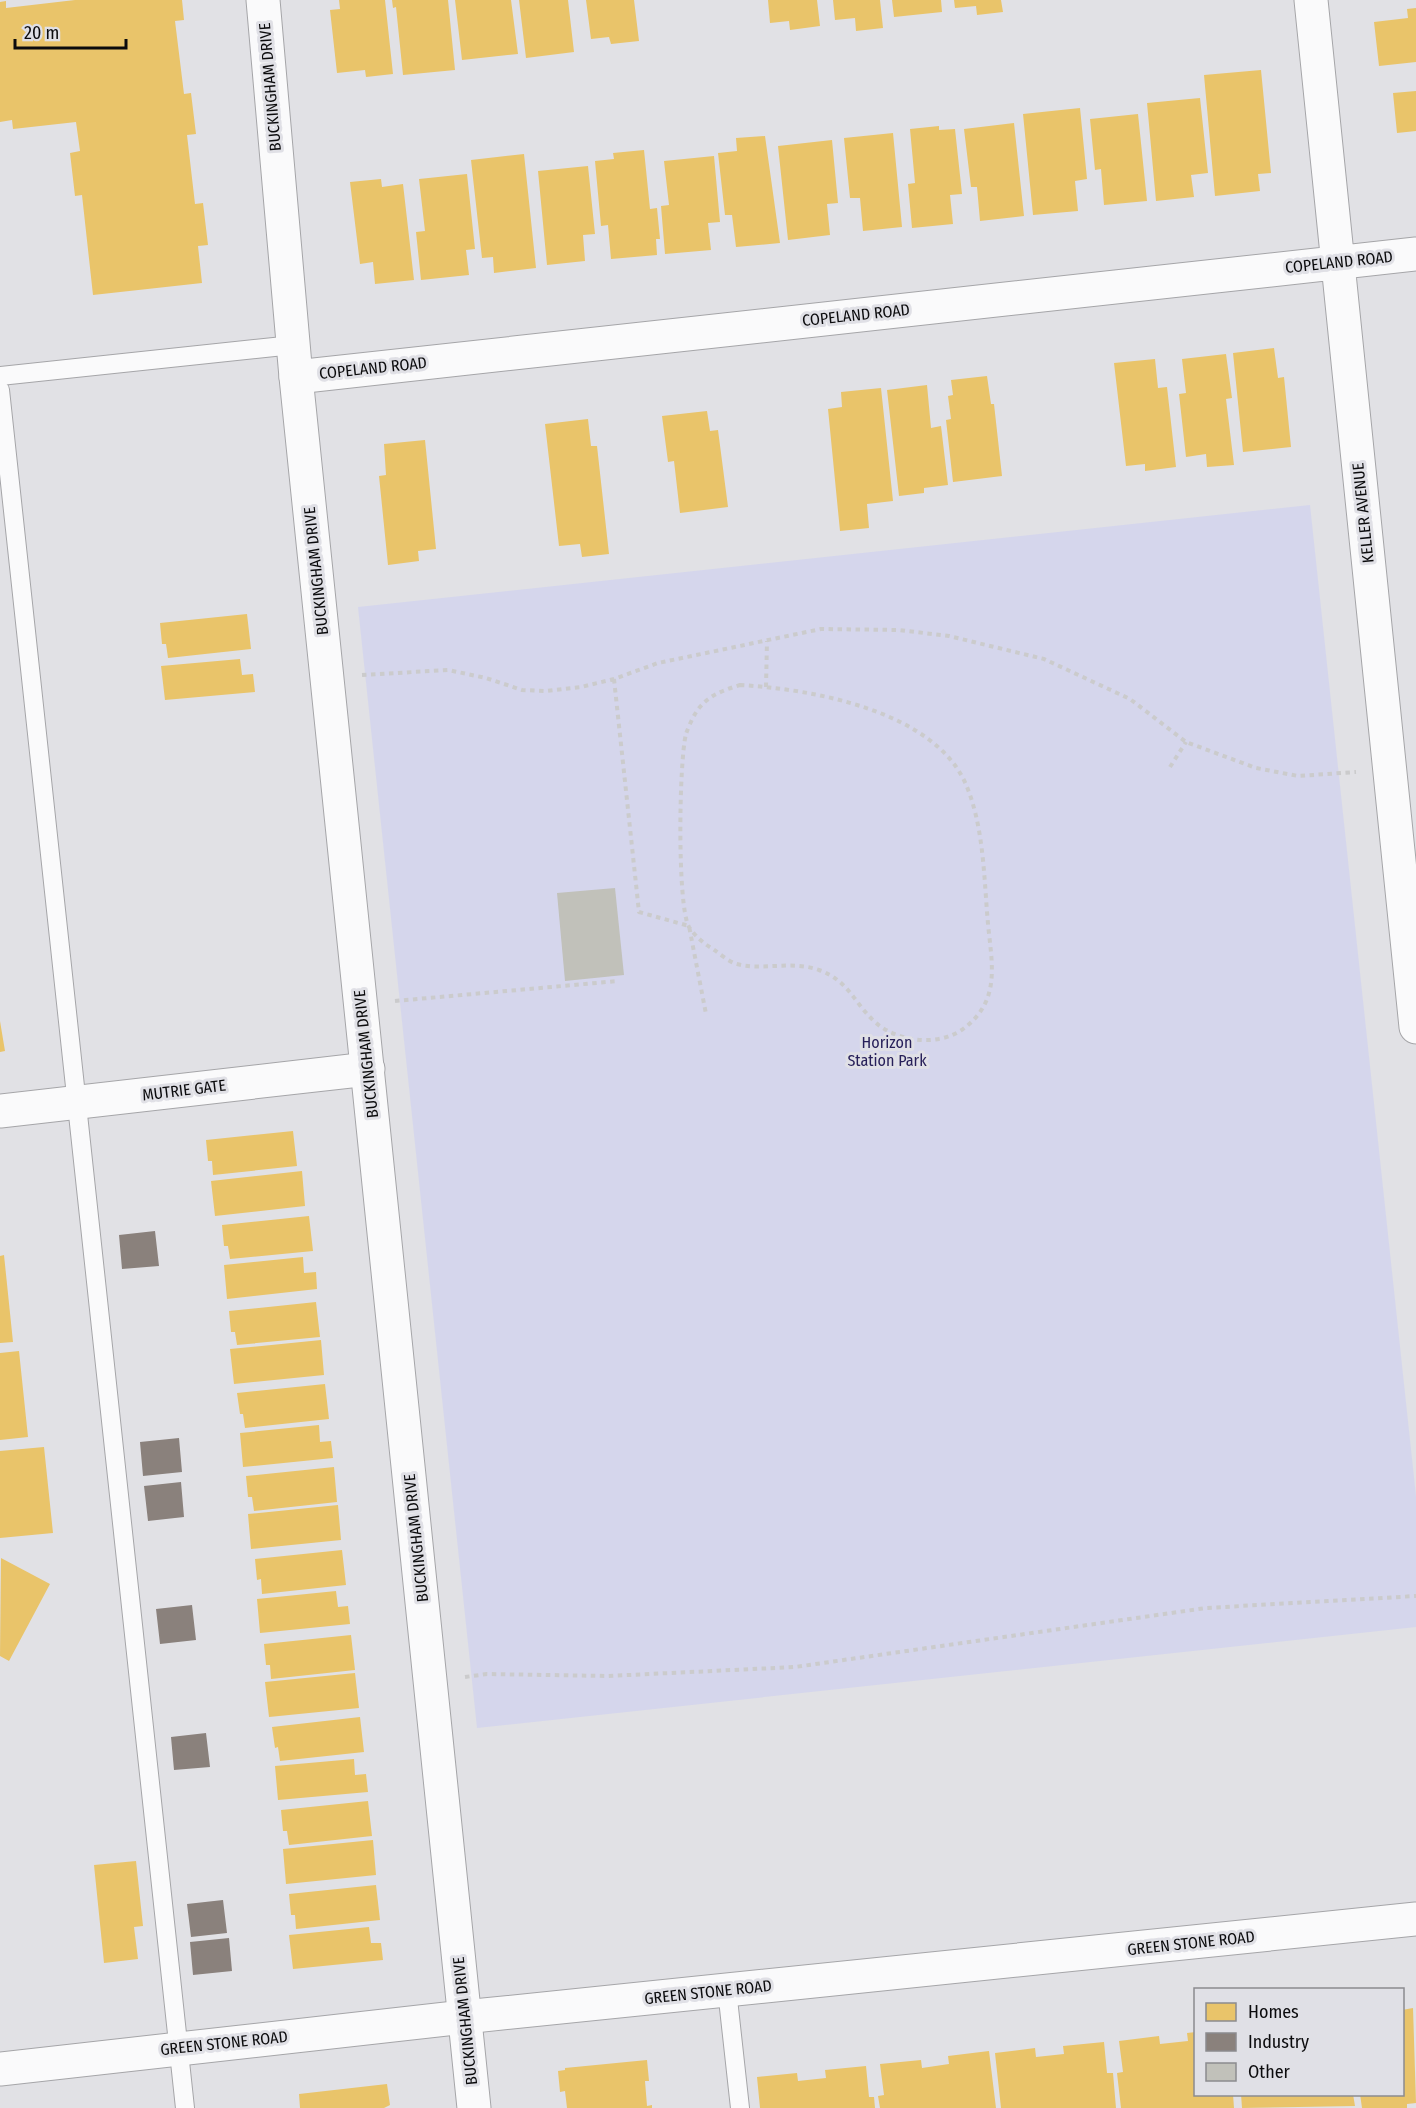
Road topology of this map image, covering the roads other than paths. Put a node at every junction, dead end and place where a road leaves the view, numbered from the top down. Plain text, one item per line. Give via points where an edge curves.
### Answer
1 (263, 0) edge
2 (1311, 0) edge
3 (1416, 254) edge
4 (1338, 261) junction
5 (294, 361) junction
6 (0, 376) edge
7 (0, 390) edge
8 (1406, 818) edge
9 (1416, 1027) edge
10 (368, 1069) junction
11 (77, 1102) junction
12 (0, 1111) edge
13 (1416, 1920) edge
14 (727, 1990) junction
15 (464, 2017) junction
16 (179, 2048) junction
17 (0, 2069) edge
18 (185, 2108) edge
19 (474, 2108) edge
20 (740, 2108) edge

1 - 5 street, BUCKINGHAM DRIVE
2 - 4 street, KELLER AVENUE
3 - 4 street, COPELAND ROAD
4 - 5 street, COPELAND ROAD
4 - 8 street, KELLER AVENUE via 1390,769
5 - 6 lane
5 - 10 street, BUCKINGHAM DRIVE
7 - 11 lane
8 - 9 street, KELLER AVENUE
10 - 11 street, MUTRIE GATE
10 - 15 street, BUCKINGHAM DRIVE
11 - 12 street, MUTRIE GATE
11 - 16 lane
13 - 14 street, GREEN STONE ROAD
14 - 15 street, GREEN STONE ROAD
14 - 20 lane
15 - 16 street, GREEN STONE ROAD
15 - 19 street, BUCKINGHAM DRIVE
16 - 17 street, GREEN STONE ROAD
16 - 18 lane

